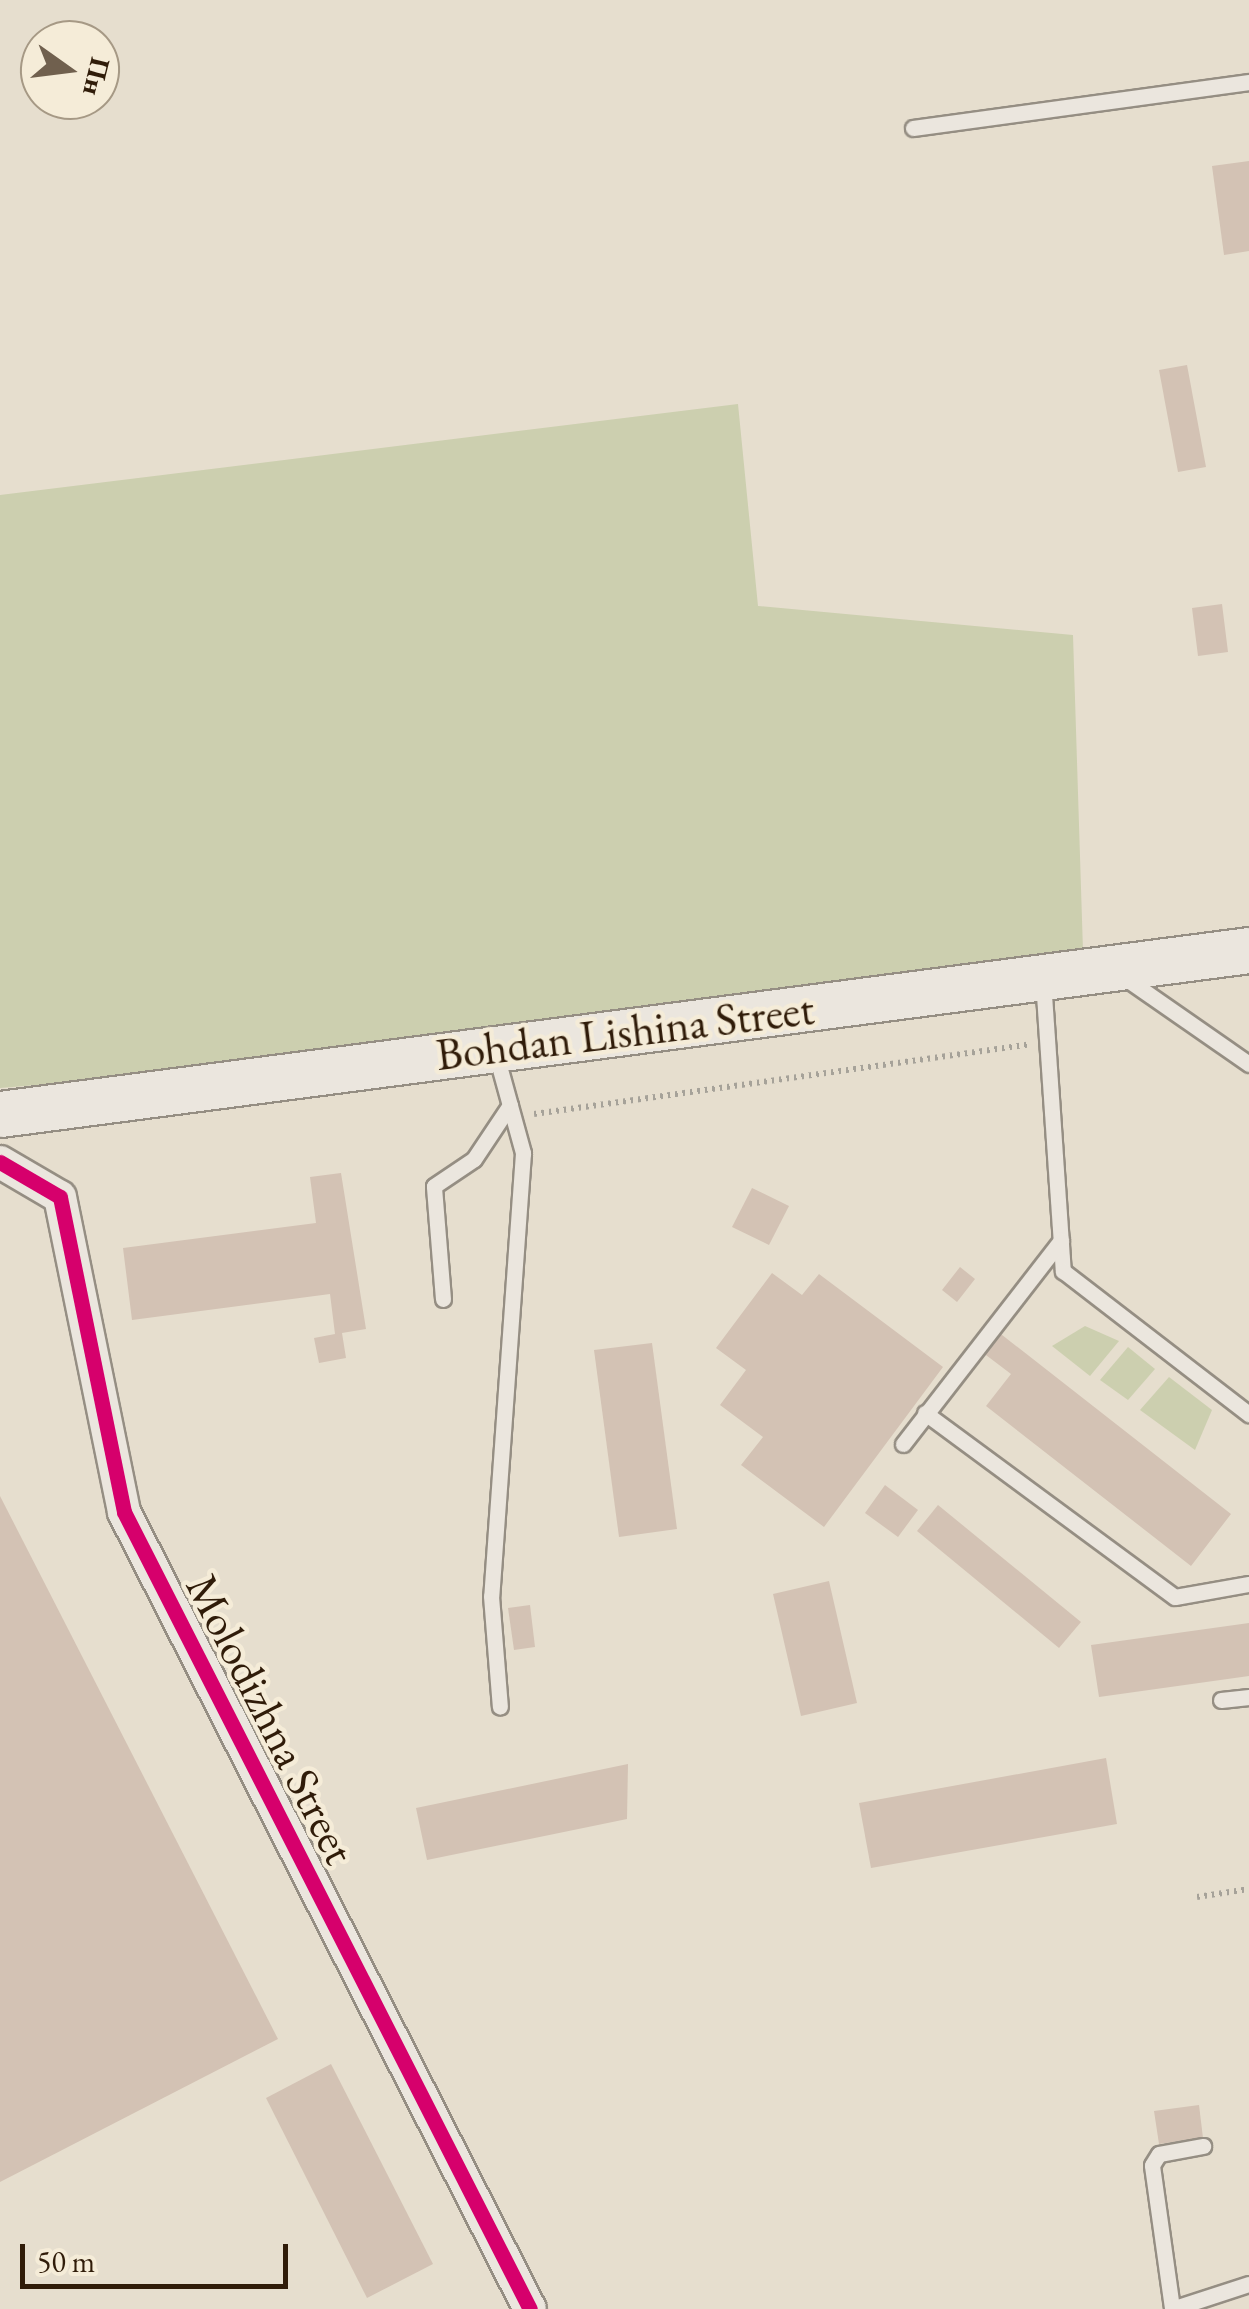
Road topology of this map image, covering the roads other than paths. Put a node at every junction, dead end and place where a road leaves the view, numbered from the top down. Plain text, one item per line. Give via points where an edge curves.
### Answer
1 (1249, 82) edge
2 (913, 128) dead end
3 (1249, 950) edge
4 (1111, 968) junction
5 (1043, 978) junction
6 (494, 1049) junction
7 (1249, 1064) edge
8 (512, 1111) junction
9 (0, 1114) edge
10 (0, 1162) edge
11 (1061, 1240) junction
12 (442, 1299) dead end
13 (925, 1412) junction
14 (1249, 1414) edge
15 (903, 1444) dead end
16 (1249, 1584) edge
17 (1249, 1697) edge
18 (1221, 1700) dead end
19 (500, 1707) dead end
20 (1204, 2146) dead end
21 (1249, 2284) edge
22 (1172, 2308) edge
23 (530, 2309) edge

1 - 2 lane
3 - 4 main road, Bohdan Lishina Street
4 - 5 main road, Bohdan Lishina Street
4 - 7 lane
5 - 6 main road, Bohdan Lishina Street
5 - 11 lane
6 - 8 lane
6 - 9 main road, Bohdan Lishina Street
8 - 12 lane via 474,1159 434,1186
8 - 19 lane via 523,1153 491,1596
10 - 23 street, Molodizhna Street via 60,1197 124,1512
11 - 13 lane
11 - 14 lane via 1063,1271
13 - 15 lane
13 - 16 lane via 1175,1597
17 - 18 lane
20 - 22 lane via 1158,2154 1152,2165
21 - 22 lane

